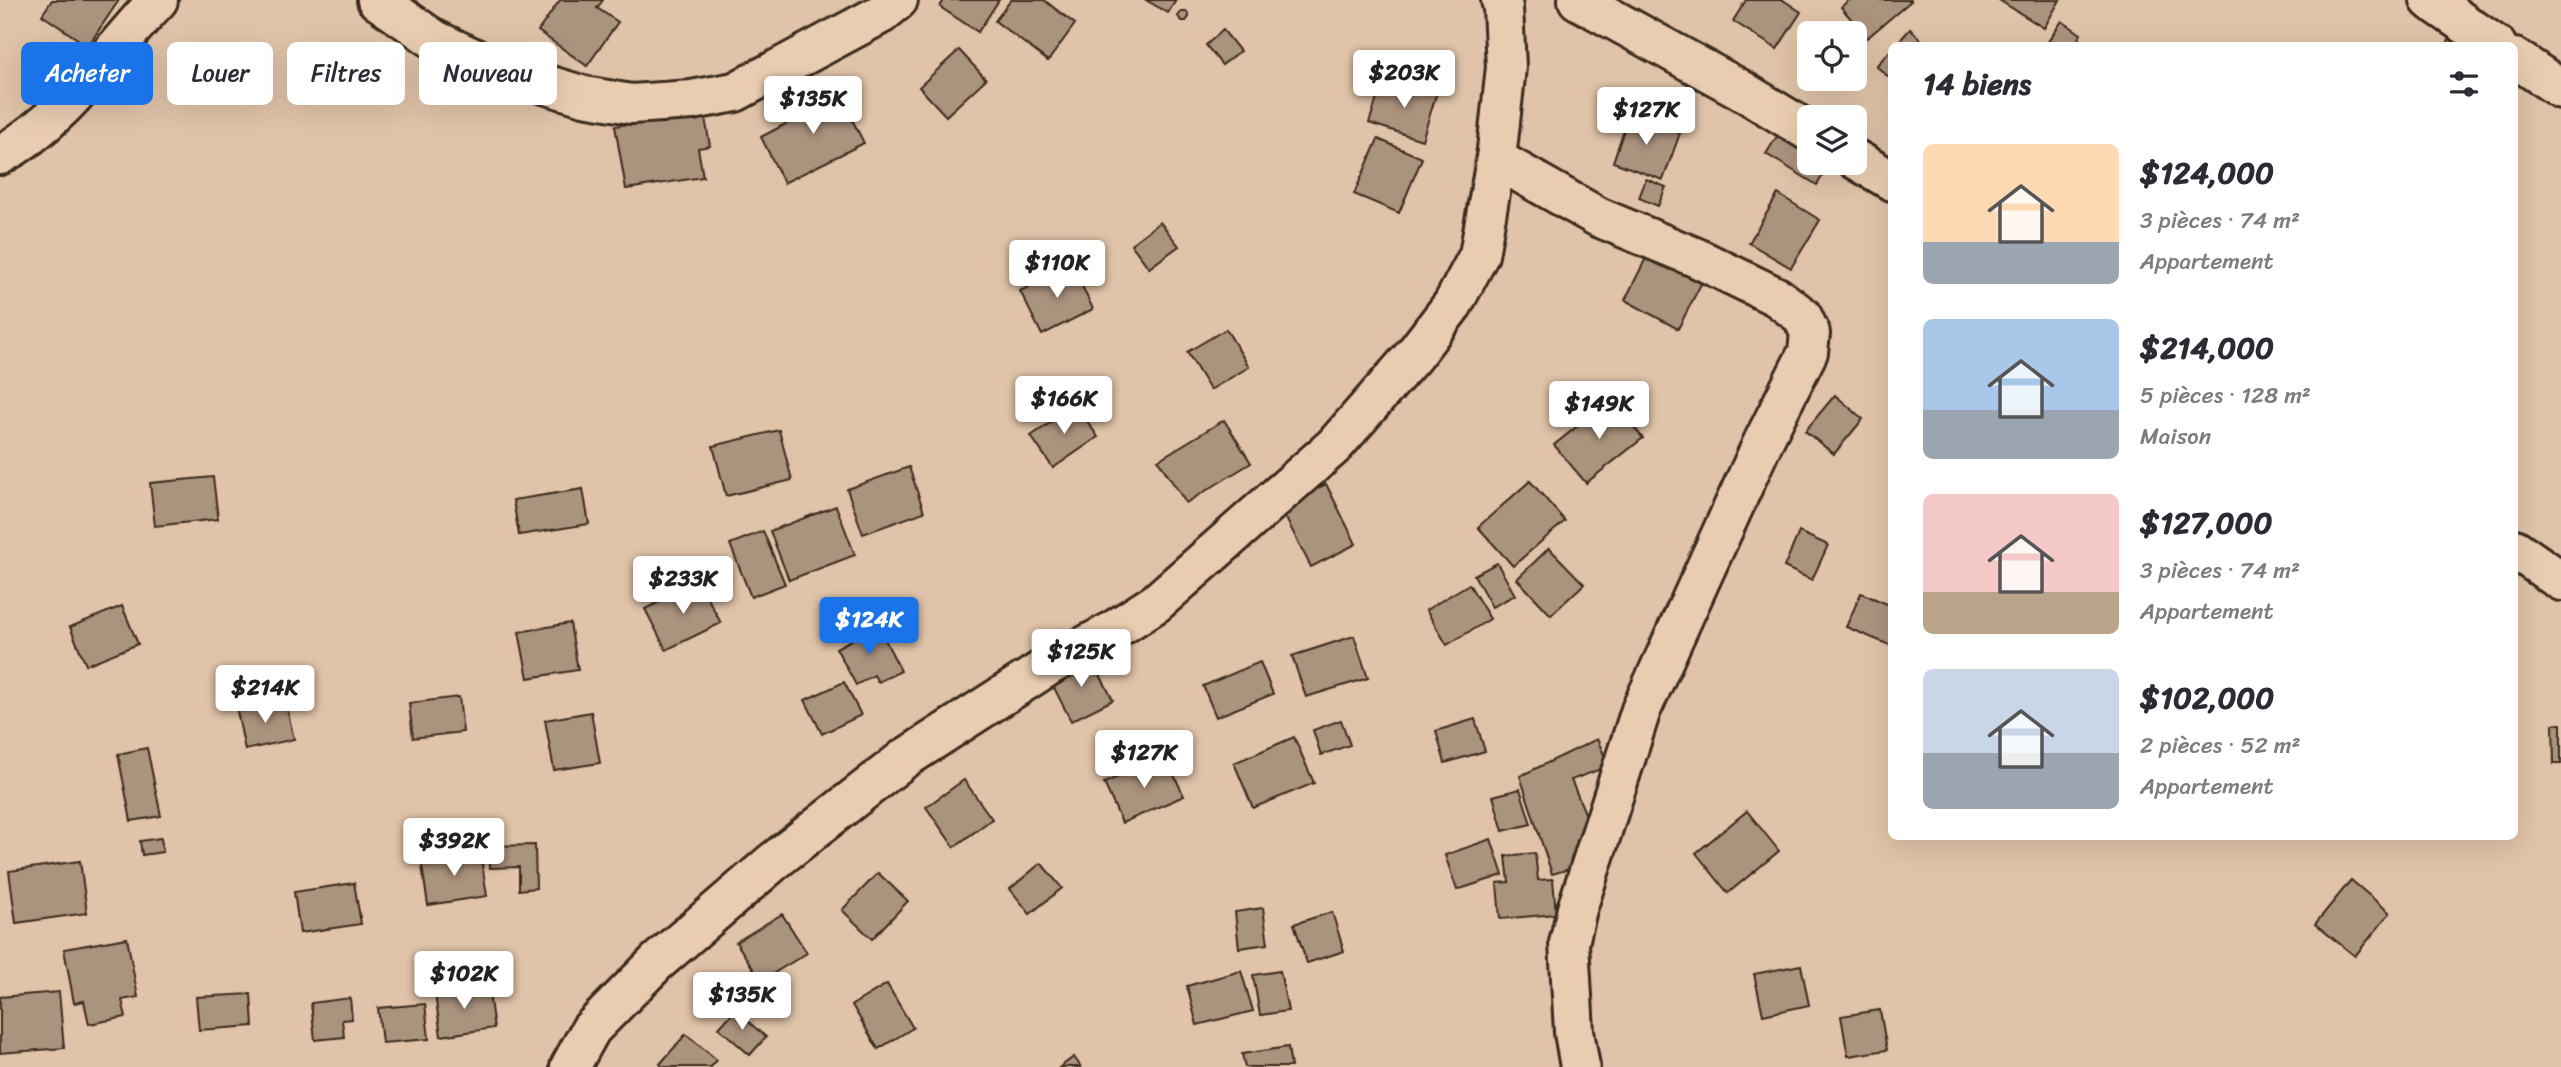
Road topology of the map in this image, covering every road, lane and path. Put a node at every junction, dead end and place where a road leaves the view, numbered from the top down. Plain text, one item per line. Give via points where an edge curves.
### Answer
1 (158, 0) edge
2 (377, 0) edge
3 (898, 0) edge
4 (1501, 0) edge
5 (1577, 0) edge
6 (2430, 0) edge
7 (2491, 42) edge
8 (2518, 60) edge
9 (2561, 89) edge
10 (1797, 124) edge
11 (0, 155) edge
12 (1496, 159) junction
13 (1867, 166) edge
14 (1888, 179) edge
15 (2518, 551) edge
16 (2561, 581) edge
17 (570, 1067) edge
18 (1580, 1067) edge

1 - 11 street via 51,119 26,141
2 - 3 street via 435,40 501,71 584,96 631,104 735,92 881,14
4 - 12 street via 1506,67
5 - 10 street
6 - 7 street
8 - 9 street
12 - 17 street via 1479,255 1453,304 1334,446 1156,603 904,759 773,862 657,962 591,1029
12 - 18 street via 1598,217 1777,297 1802,316 1810,333 1808,352 1641,710 1577,909 1569,943
13 - 14 street
15 - 16 street

